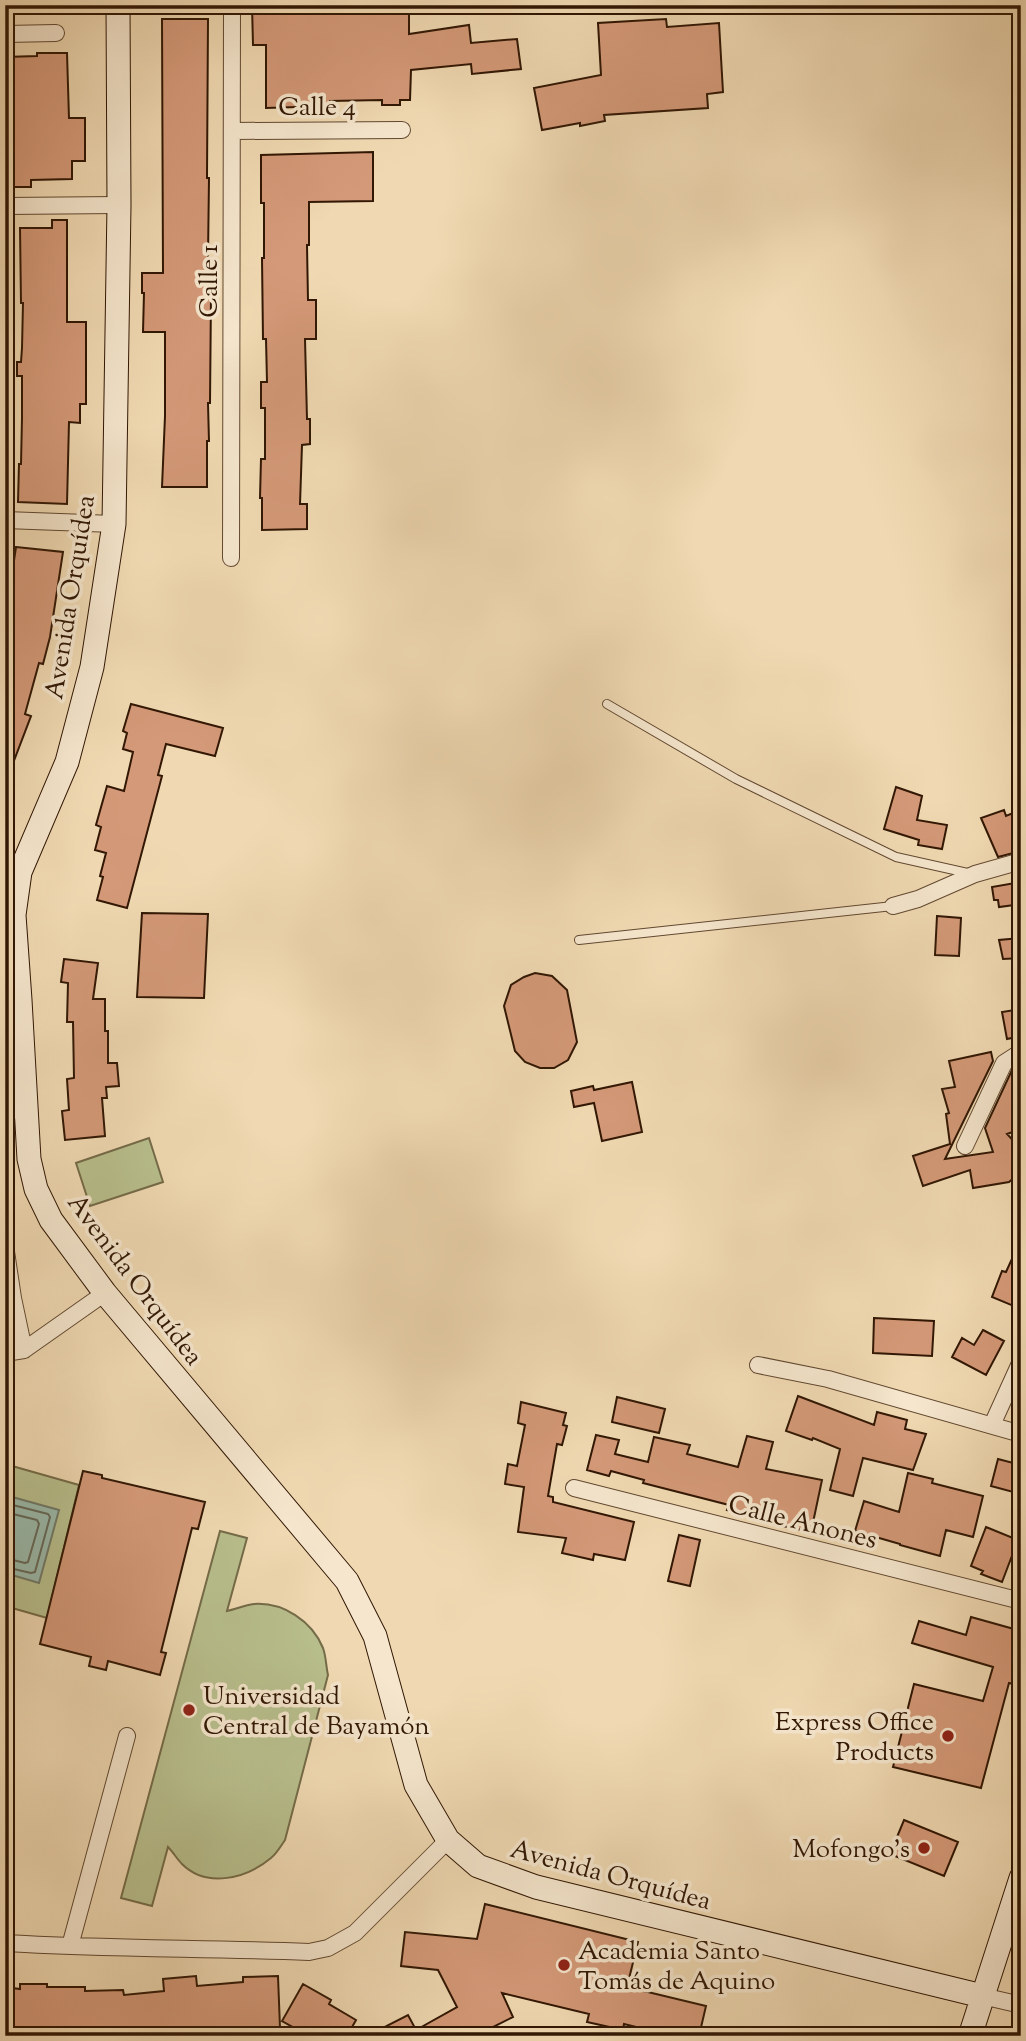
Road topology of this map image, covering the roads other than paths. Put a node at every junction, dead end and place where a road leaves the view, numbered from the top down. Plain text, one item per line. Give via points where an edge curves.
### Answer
1 (118, 5) edge
2 (232, 5) edge
3 (56, 33) dead end
4 (5, 34) edge
5 (402, 130) dead end
6 (233, 131) junction
7 (119, 205) junction
8 (5, 206) edge
9 (5, 520) edge
10 (114, 524) junction
11 (231, 558) dead end
12 (607, 704) dead end
13 (1021, 860) edge
14 (975, 874) junction
15 (892, 906) joint
16 (9, 915) edge
17 (579, 940) dead end
18 (1021, 1052) edge
19 (24, 1070) junction
20 (5, 1124) edge
21 (965, 1146) dead end
22 (5, 1245) edge
23 (105, 1293) junction
24 (24, 1350) junction
25 (5, 1353) edge
26 (1021, 1361) edge
27 (758, 1365) dead end
28 (992, 1426) junction
29 (1021, 1434) edge
30 (574, 1488) dead end
31 (1021, 1601) edge
32 (127, 1735) dead end
33 (448, 1840) junction
34 (1021, 1878) edge
35 (5, 1943) edge
36 (70, 1946) junction
37 (982, 1996) junction
38 (1021, 2005) edge
39 (970, 2036) edge

1 - 7 street, Avenida Orquídea
2 - 6 street, Calle 1
3 - 4 street
5 - 6 street, Calle 4
6 - 11 street, Calle 1
7 - 8 street
7 - 10 street, Avenida Orquídea
9 - 10 street
10 - 16 street, Avenida Orquídea via 92,667 67,762 20,873
12 - 14 lane via 737,779 897,857
13 - 14 street
14 - 15 street
15 - 17 lane
16 - 19 street, Avenida Orquídea
18 - 21 street via 1004,1063
19 - 20 street
19 - 23 street, Avenida Orquídea via 29,1159 36,1189 51,1220
22 - 24 street
23 - 24 street
23 - 33 street, Avenida Orquídea via 347,1581 375,1636 416,1785
24 - 25 street
26 - 28 street
27 - 28 street via 828,1379
28 - 29 street
30 - 31 street, Calle Anones
32 - 36 street
33 - 36 street via 355,1933 328,1948 309,1952
33 - 37 street, Avenida Orquídea via 478,1866 536,1887
34 - 37 street
35 - 36 street
37 - 38 street, Avenida Orquídea
37 - 39 street

